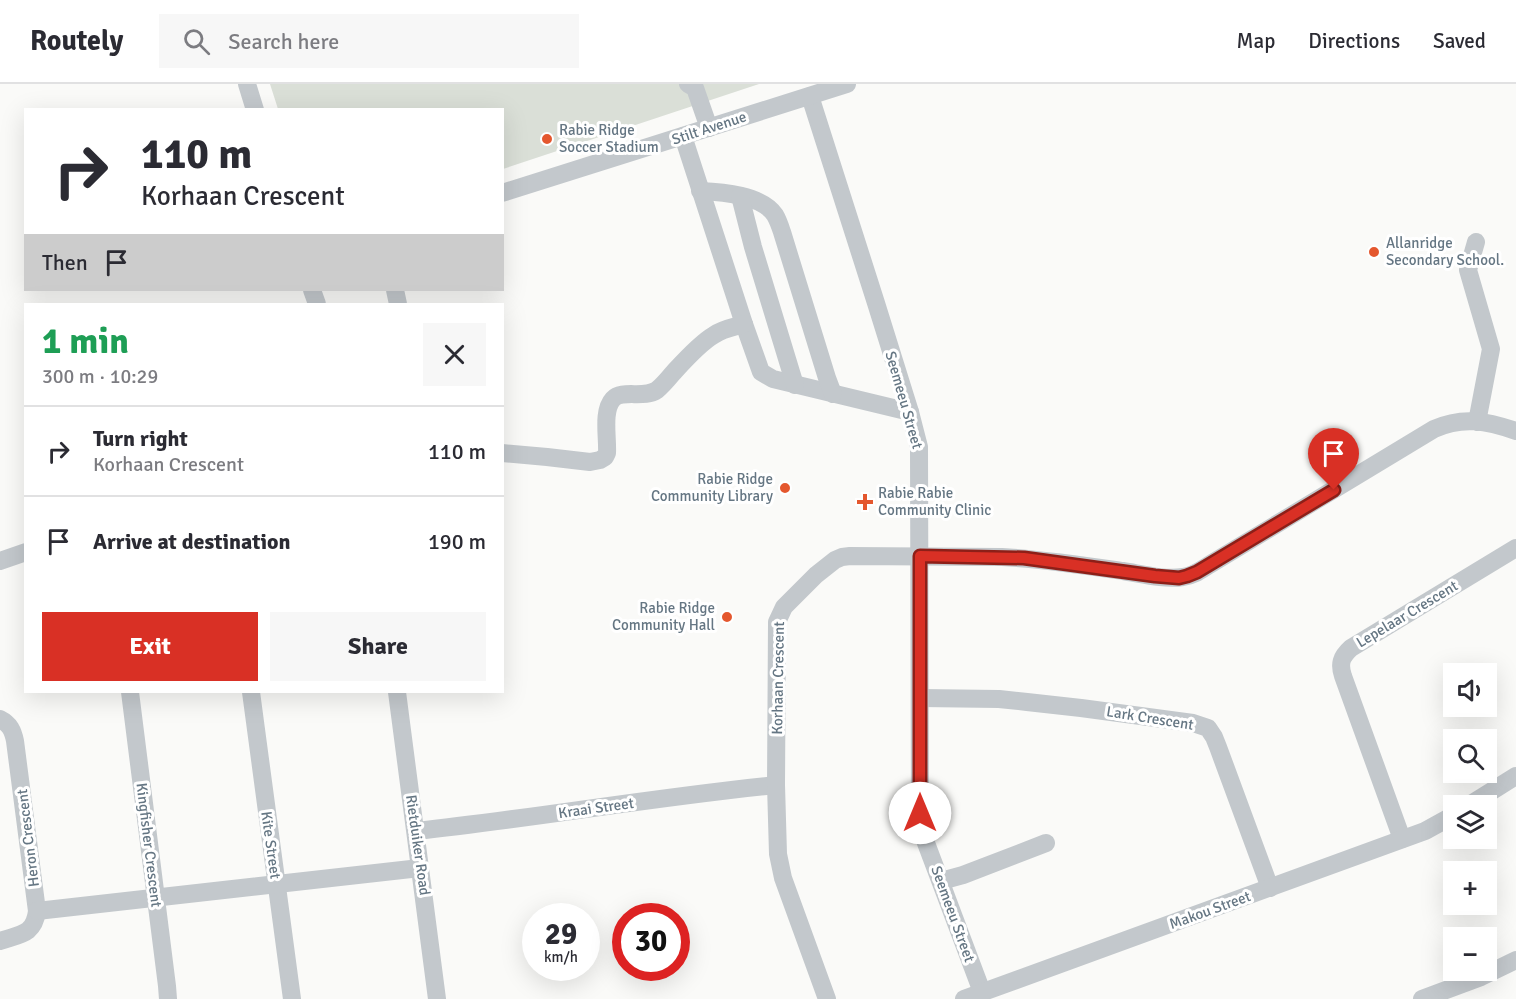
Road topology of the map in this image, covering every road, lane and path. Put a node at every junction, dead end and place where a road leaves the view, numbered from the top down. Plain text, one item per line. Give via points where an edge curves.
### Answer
1 (247, 84) edge
2 (688, 84) edge
3 (847, 84) edge
4 (810, 96) junction
5 (254, 108) edge
6 (709, 128) junction
7 (683, 136) junction
8 (700, 190) junction
9 (504, 192) edge
10 (740, 196) junction
11 (1476, 242) dead end
12 (744, 324) junction
13 (795, 385) junction
14 (833, 394) junction
15 (910, 412) junction
16 (1477, 422) junction
17 (1516, 431) edge
18 (504, 453) edge
19 (1516, 548) edge
20 (24, 553) edge
21 (920, 556) junction
22 (0, 561) edge
23 (130, 693) edge
24 (251, 693) edge
25 (397, 693) edge
26 (921, 698) junction
27 (0, 719) edge
28 (1516, 776) edge
29 (776, 786) junction
30 (1486, 795) edge
31 (1443, 820) edge
32 (416, 831) junction
33 (1402, 839) junction
34 (1046, 843) dead end
35 (420, 868) junction
36 (941, 881) junction
37 (277, 885) junction
38 (1270, 888) junction
39 (156, 899) junction
40 (37, 911) junction
41 (0, 941) edge
42 (1516, 960) edge
43 (982, 992) junction
44 (168, 999) edge
45 (292, 999) edge
46 (437, 999) edge
47 (827, 999) edge
48 (964, 999) edge
49 (1422, 999) edge

1 - 5 street
2 - 6 street via 694,88
3 - 4 street, Stilt Avenue
4 - 6 street, Stilt Avenue
4 - 15 street, Seemeeu Street
6 - 7 street, Stilt Avenue
7 - 8 street
7 - 9 street, Stilt Avenue
8 - 10 street
8 - 12 street
10 - 13 street
10 - 14 street via 765,206 779,222
11 - 16 street via 1468,270 1491,349
12 - 13 street via 761,372
12 - 18 street via 710,337 651,393 614,398 608,407 607,453 600,460
13 - 14 street
14 - 15 street
15 - 21 street, Seemeeu Street via 919,447
16 - 17 street, Korhaan Crescent
16 - 21 street, Korhaan Crescent via 1458,421 1434,429 1197,572 1179,578 1024,558
19 - 33 street, Lepelaar Crescent via 1351,648 1342,658 1343,676
20 - 22 street
21 - 26 street, Seemeeu Street
21 - 29 street, Korhaan Crescent via 842,557 826,566 784,607 777,629
23 - 39 street, Kingfisher Crescent
24 - 37 street, Kite Street
25 - 32 street, Rietduiker Road
26 - 36 street, Seemeeu Street via 920,821
26 - 38 street, Lark Crescent via 999,699 1208,728
27 - 40 street, Heron Crescent via 12,728 15,741
28 - 30 street
29 - 32 street, Kraai Street
29 - 47 street, Korhaan Crescent via 780,868
31 - 33 street, Makou Street
32 - 35 street, Rietduiker Road
33 - 38 street, Makou Street
34 - 36 street
35 - 37 street
35 - 46 street, Rietduiker Road
36 - 43 street, Seemeeu Street
37 - 39 street
37 - 45 street, Kite Street
38 - 43 street, Makou Street
39 - 40 street
39 - 44 street, Kingfisher Crescent
40 - 41 street via 29,931
42 - 49 street
43 - 48 street, Makou Street

